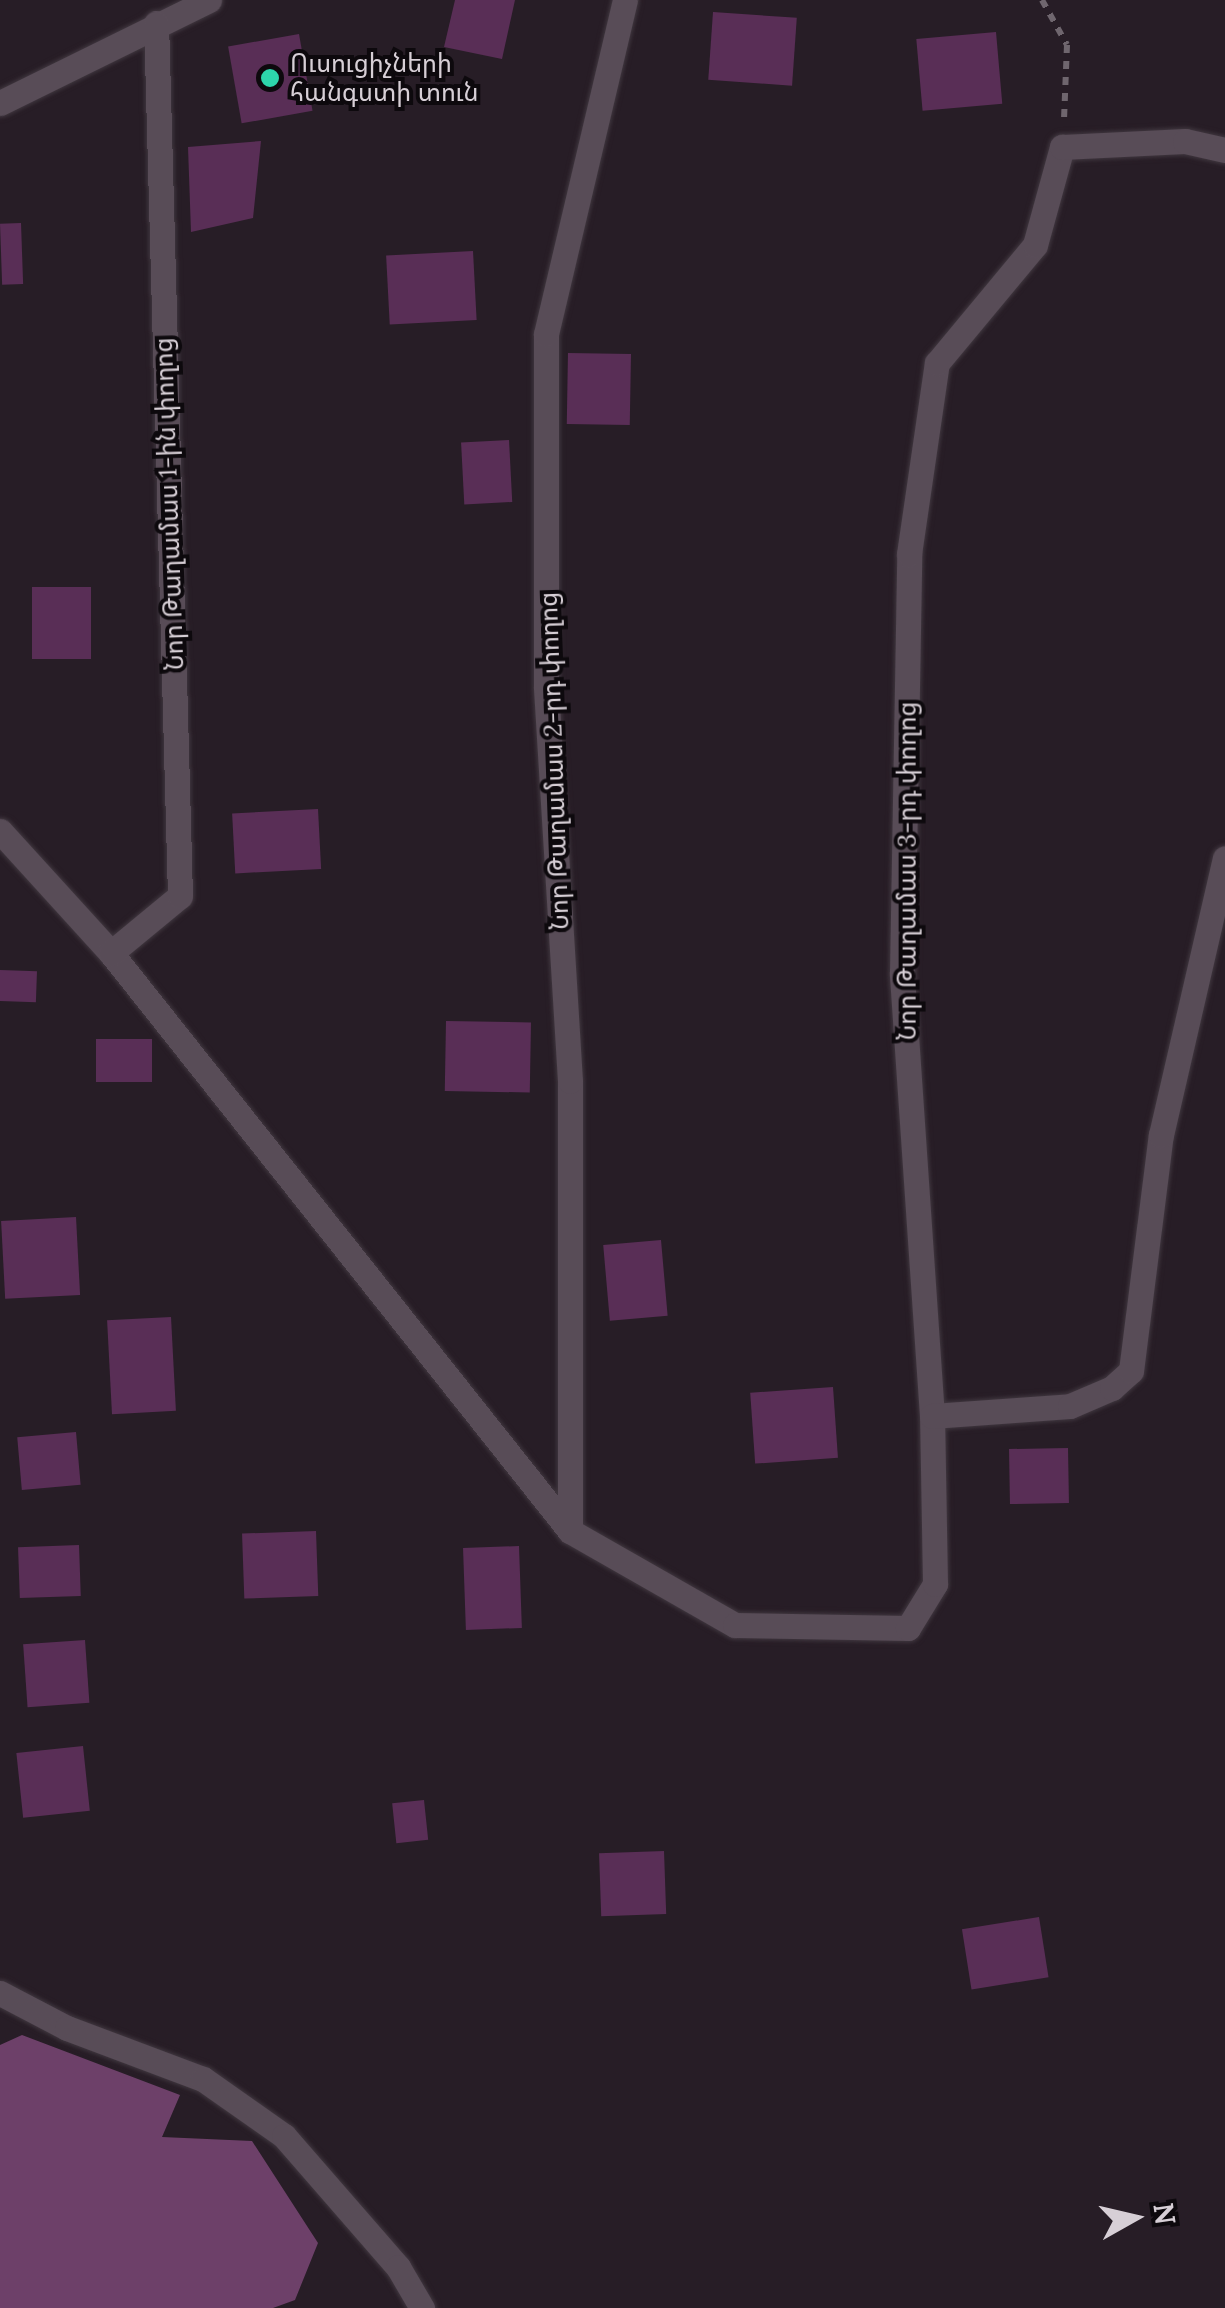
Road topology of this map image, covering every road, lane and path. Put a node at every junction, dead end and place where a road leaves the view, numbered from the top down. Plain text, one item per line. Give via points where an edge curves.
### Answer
1 (209, 0) edge
2 (625, 0) edge
3 (1042, 0) edge
4 (156, 23) junction
5 (0, 103) edge
6 (1062, 147) junction
7 (1225, 150) edge
8 (0, 830) edge
9 (1225, 858) edge
10 (111, 953) junction
11 (932, 1416) junction
12 (570, 1531) junction
13 (0, 1993) edge
14 (422, 2308) edge

1 - 4 street
2 - 12 street, Նոր Թաղամաս 2-րդ փողոց via 546,334 546,687 570,1081
3 - 6 path via 1067,45
4 - 5 street
4 - 10 street, Նոր Թաղամաս 1-ին փողոց via 180,896
6 - 7 street via 1185,141
6 - 11 street, Նոր Թաղամաս 3-րդ փողոց via 1035,244 937,363 909,554 902,974
8 - 10 street
9 - 11 street via 1161,1135 1132,1370 1112,1388 1070,1406
10 - 12 street
11 - 12 street, Նոր Թաղամաս 3-րդ փողոց via 935,1584 908,1628 735,1625
13 - 14 street via 67,2028 203,2079 284,2136 398,2267

